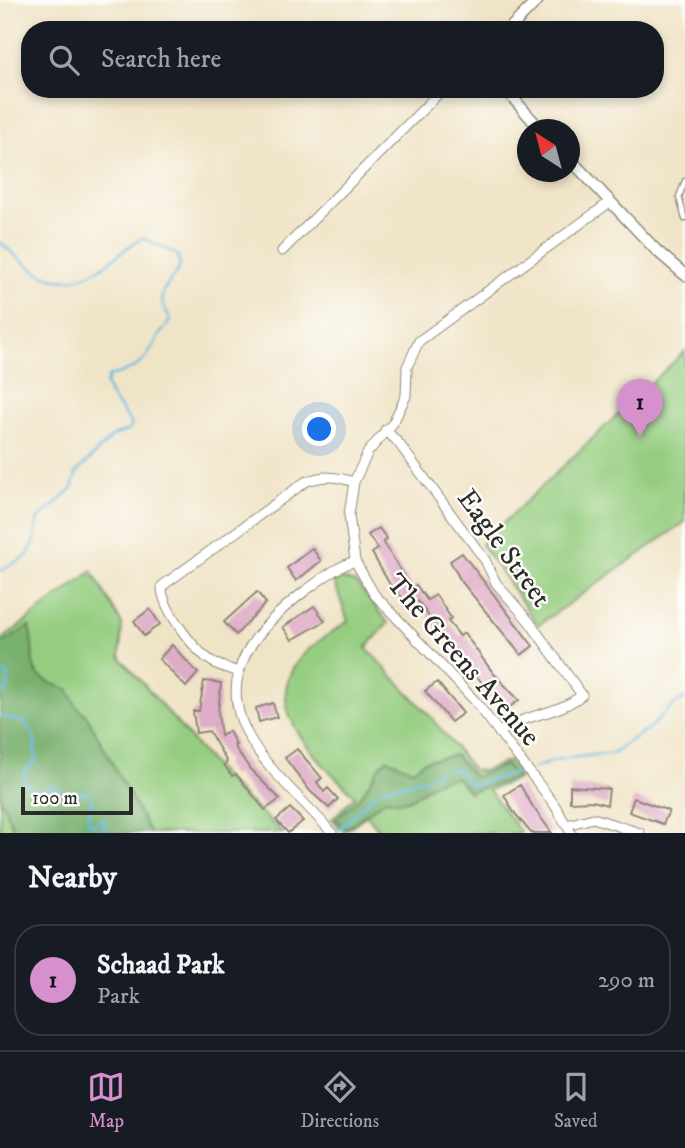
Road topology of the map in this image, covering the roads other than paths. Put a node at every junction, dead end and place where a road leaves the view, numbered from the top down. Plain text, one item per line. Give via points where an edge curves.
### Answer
1 (538, 0) edge
2 (516, 21) edge
3 (434, 98) edge
4 (513, 98) edge
5 (531, 119) edge
6 (580, 171) edge
7 (685, 181) edge
8 (610, 202) junction
9 (685, 219) edge
10 (282, 251) dead end
11 (685, 275) edge
12 (385, 430) junction
13 (354, 482) junction
14 (355, 561) junction
15 (239, 672) junction
16 (499, 733) junction
17 (569, 829) edge
18 (332, 833) edge
19 (640, 833) edge

1 - 2 street
3 - 10 street
4 - 5 street
6 - 8 street
7 - 9 lane via 679,204
8 - 11 street
8 - 12 street, The Greens Avenue via 419,341 407,367 406,396
12 - 13 street, The Greens Avenue
12 - 16 street, Eagle Street via 582,695 555,712 520,719
13 - 14 street, The Greens Avenue via 349,515
13 - 15 street via 334,476 305,482 162,586 162,599 200,652
14 - 15 street via 335,569 272,616 247,649
14 - 16 street, The Greens Avenue via 374,594 453,676
15 - 18 street via 238,704 247,734
16 - 17 street, The Greens Avenue
17 - 19 street via 593,818

